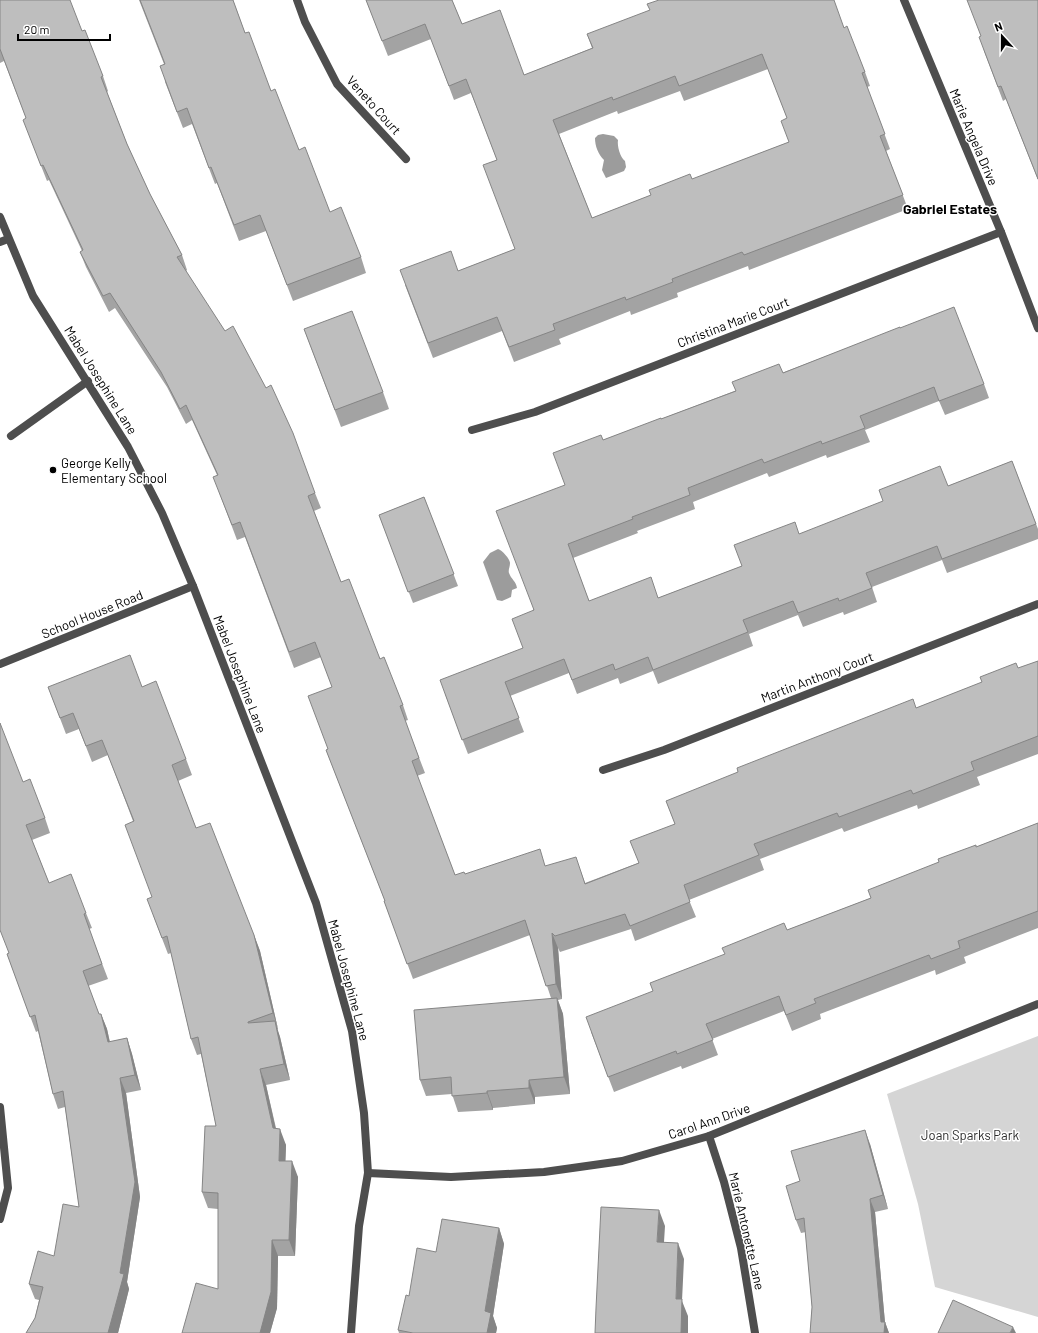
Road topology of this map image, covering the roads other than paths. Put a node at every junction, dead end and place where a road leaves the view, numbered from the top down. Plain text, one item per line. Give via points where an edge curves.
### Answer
1 (297, 0) edge
2 (904, 0) edge
3 (406, 159) dead end
4 (0, 217) edge
5 (1001, 232) junction
6 (8, 239) junction
7 (0, 242) edge
8 (1038, 328) edge
9 (88, 381) junction
10 (472, 430) dead end
11 (11, 436) dead end
12 (194, 586) junction
13 (1038, 604) edge
14 (0, 664) edge
15 (604, 770) dead end
16 (1038, 1004) edge
17 (0, 1107) edge
18 (709, 1136) junction
19 (368, 1173) junction
20 (0, 1219) edge
21 (351, 1333) edge
22 (755, 1333) edge

1 - 3 street, Veneto Court via 305,22 337,84
2 - 5 street, Marie Angela Drive
4 - 6 street, Mabel Josephine Lane
5 - 8 street, Marie Angela Drive
5 - 10 street, Christina Marie Court via 534,412
6 - 7 street
6 - 9 street, Mabel Josephine Lane via 33,296
9 - 11 street
9 - 12 street, Mabel Josephine Lane via 128,447 162,513
12 - 14 street, School House Road
12 - 19 street, Mabel Josephine Lane via 316,903 352,1031 364,1113
13 - 15 street, Martin Anthony Court via 664,750
16 - 18 street, Carol Ann Drive
17 - 20 street via 8,1188
18 - 19 street, Carol Ann Drive via 622,1161 544,1172 451,1177
18 - 22 street, Marie Antonette Lane via 741,1248
19 - 21 street, Mabel Josephine Lane via 359,1226

